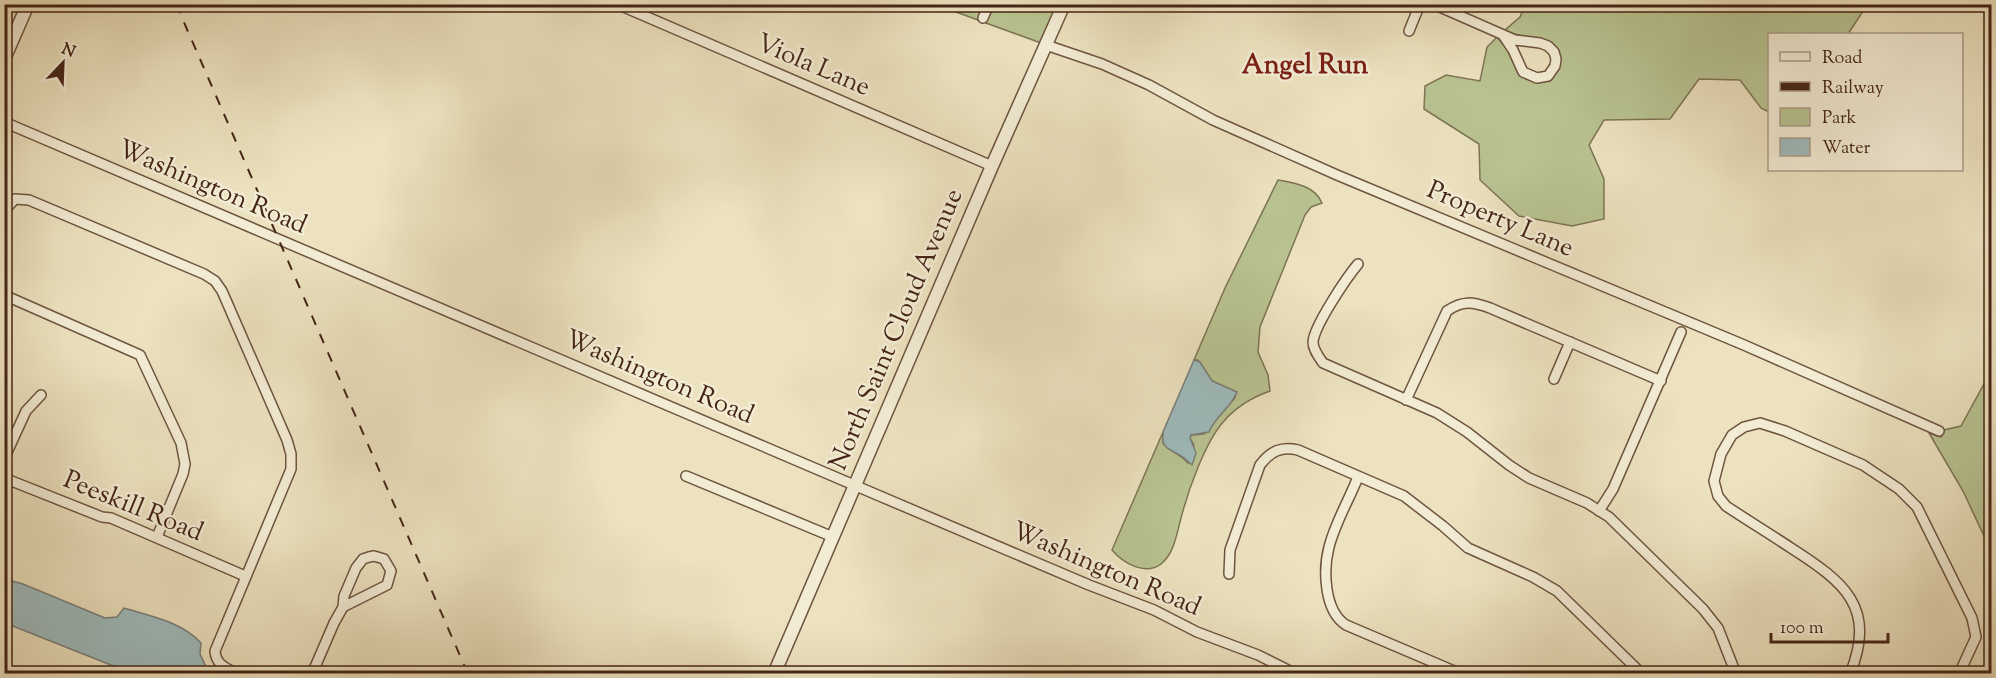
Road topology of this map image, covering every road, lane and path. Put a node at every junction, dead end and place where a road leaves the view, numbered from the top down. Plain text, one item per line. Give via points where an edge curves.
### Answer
1 (28, 4) edge
2 (617, 4) edge
3 (989, 4) edge
4 (1064, 4) edge
5 (1420, 4) edge
6 (1433, 4) edge
7 (984, 18) dead end
8 (1409, 31) dead end
9 (1503, 35) junction
10 (1046, 45) junction
11 (4, 59) edge
12 (4, 122) edge
13 (992, 166) junction
14 (4, 211) edge
15 (1358, 264) dead end
16 (4, 295) edge
17 (1681, 332) dead end
18 (1570, 342) junction
19 (1554, 379) dead end
20 (1661, 381) junction
21 (41, 395) dead end
22 (1406, 400) junction
23 (1939, 431) dead end
24 (4, 459) edge
25 (686, 476) dead end
26 (1358, 477) junction
27 (4, 478) edge
28 (855, 485) junction
29 (1599, 511) junction
30 (158, 537) junction
31 (832, 537) junction
32 (1229, 574) dead end
33 (245, 576) junction
34 (343, 607) junction
35 (776, 673) edge
36 (1295, 673) edge
37 (238, 674) edge
38 (312, 674) edge
39 (1461, 674) edge
40 (1641, 674) edge
41 (1736, 674) edge
42 (1850, 674) edge
43 (1959, 674) edge

1 - 11 street
2 - 13 street, Viola Lane
3 - 7 street
4 - 10 street, North Saint Cloud Avenue
5 - 8 street
6 - 9 street
9 - 9 street via 1548,46 1556,59 1552,71 1543,78 1523,72
10 - 13 street, North Saint Cloud Avenue
10 - 23 street, Property Lane via 1102,64 1213,120 1327,170
12 - 28 street, Washington Road
13 - 28 street, North Saint Cloud Avenue
14 - 33 street via 15,199 29,200 204,274 222,291 291,454 291,469
15 - 22 street via 1316,332 1315,349 1323,363
16 - 30 street via 140,355 184,454 183,474
17 - 20 street
18 - 19 street
18 - 20 street
18 - 22 street via 1471,302 1456,305 1447,310
20 - 29 street via 1613,489
21 - 24 street via 26,411
22 - 29 street via 1450,420 1529,478
25 - 31 street
26 - 32 street via 1298,450 1282,448 1268,456 1260,465 1230,550
26 - 39 street via 1329,546 1327,596 1334,614 1346,625
26 - 40 street via 1414,502 1468,548 1557,591
27 - 30 street, Peeskill Road
28 - 31 street, North Saint Cloud Avenue
28 - 36 street, Washington Road
29 - 41 street via 1703,609 1718,628
30 - 33 street, Peeskill Road
31 - 35 street, North Saint Cloud Avenue
33 - 37 street via 215,651 224,668
34 - 34 street via 387,585 391,572 384,559 374,556 359,563
34 - 38 street
42 - 43 street via 1860,633 1849,594 1828,572 1726,506 1718,496 1714,481 1721,454 1732,435 1744,427 1760,423 1863,465 1899,489 1917,507 1972,618 1976,637

